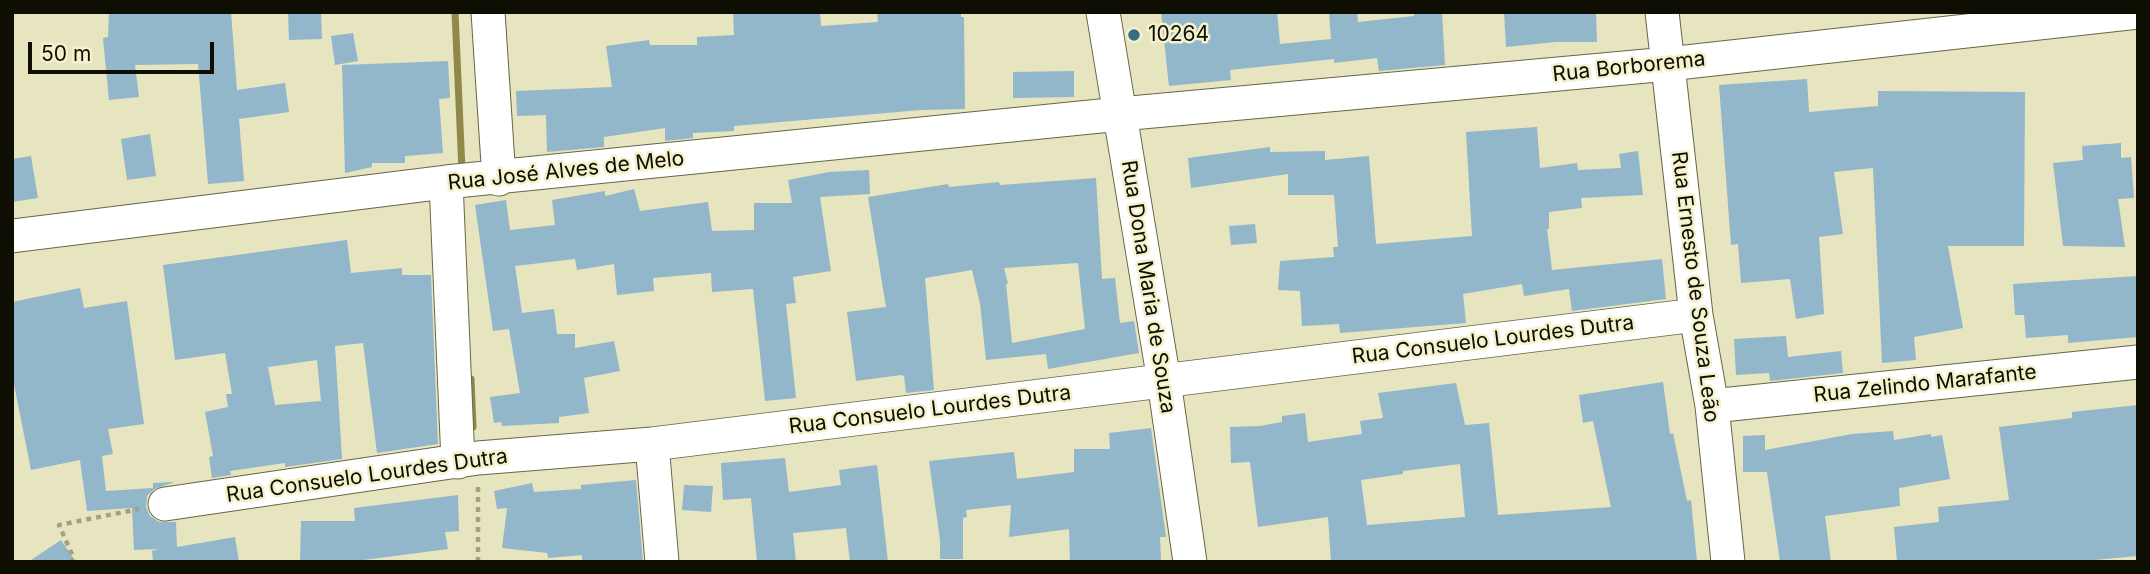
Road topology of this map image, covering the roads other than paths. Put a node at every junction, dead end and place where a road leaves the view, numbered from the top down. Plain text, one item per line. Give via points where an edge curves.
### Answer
1 (488, 12) edge
2 (1102, 12) edge
3 (1662, 12) edge
4 (2138, 12) edge
5 (1668, 64) junction
6 (1120, 114) junction
7 (470, 181) junction
8 (12, 236) edge
9 (1696, 315) junction
10 (2138, 362) edge
11 (1164, 381) junction
12 (1712, 406) junction
13 (652, 444) junction
14 (468, 460) junction
15 (165, 504) road end
16 (662, 562) edge
17 (1190, 562) edge
18 (1728, 562) edge

1 - 7 street
2 - 6 street, Rua Dona Maria de Souza
3 - 5 street, Rua Ernesto de Souza Leão
4 - 5 street, Rua Borborema
5 - 6 street, Rua Borborema
5 - 9 street, Rua Ernesto de Souza Leão
6 - 7 street, Rua José Alves de Melo
6 - 11 street, Rua Dona Maria de Souza
7 - 8 street, Rua José Alves de Melo
7 - 14 street
9 - 11 street, Rua Consuelo Lourdes Dutra
9 - 12 street, Rua Ernesto de Souza Leão
10 - 12 street, Rua Zelindo Marafante
11 - 13 street, Rua Consuelo Lourdes Dutra
11 - 17 street, Rua Dona Maria de Souza
12 - 18 street, Rua Ernesto de Souza Leão
13 - 14 street, Rua Consuelo Lourdes Dutra
13 - 16 street
14 - 15 street, Rua Consuelo Lourdes Dutra

